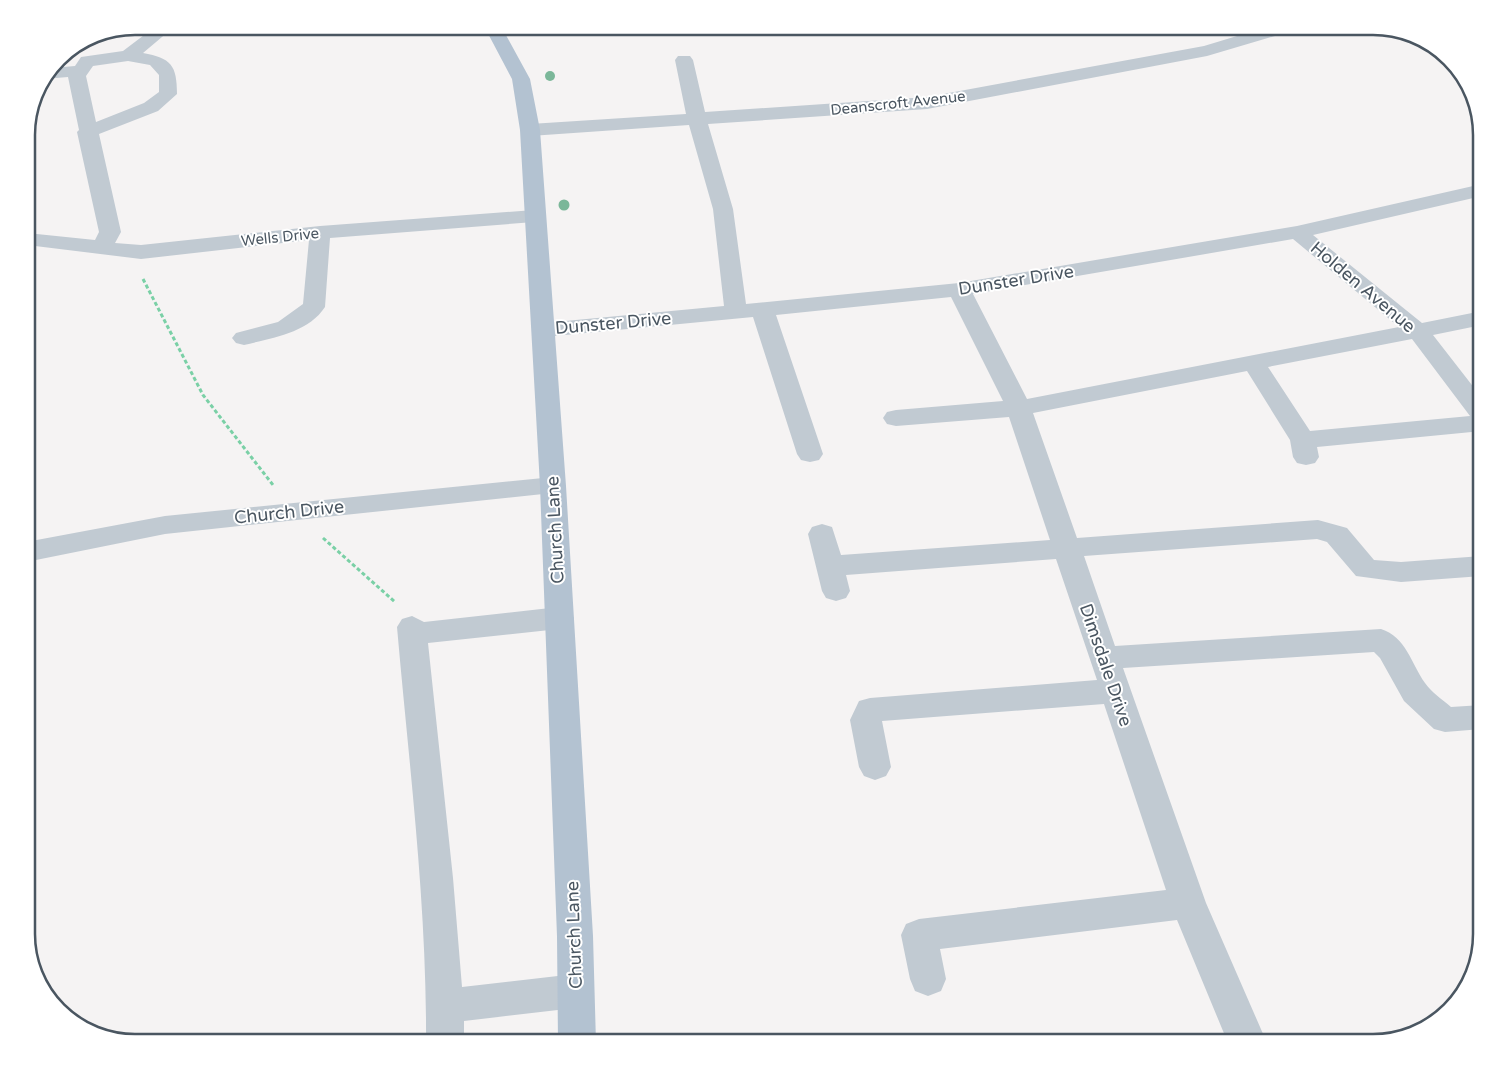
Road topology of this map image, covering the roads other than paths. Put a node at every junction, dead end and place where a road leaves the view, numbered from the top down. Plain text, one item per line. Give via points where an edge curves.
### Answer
1 (155, 35) edge
2 (497, 35) edge
3 (1259, 35) edge
4 (128, 56) junction
5 (684, 60) dead end
6 (80, 71) junction
7 (57, 73) edge
8 (697, 120) junction
9 (530, 130) junction
10 (88, 132) junction
11 (1473, 192) edge
12 (534, 216) junction
13 (320, 232) junction
14 (1297, 232) junction
15 (35, 240) edge
16 (100, 248) junction
17 (959, 290) junction
18 (762, 308) junction
19 (736, 311) junction
20 (1473, 320) edge
21 (544, 330) junction
22 (1417, 330) junction
23 (244, 338) dead end
24 (1253, 362) junction
25 (1473, 403) edge
26 (1019, 408) junction
27 (896, 418) dead end
28 (1473, 425) edge
29 (810, 454) dead end
30 (553, 486) junction
31 (822, 534) dead end
32 (1066, 548) junction
33 (35, 550) edge
34 (1473, 567) edge
35 (559, 618) junction
36 (1104, 658) junction
37 (1114, 691) junction
38 (1473, 718) edge
39 (875, 767) dead end
40 (1188, 903) junction
41 (928, 979) dead end
42 (576, 991) junction
43 (445, 1006) junction
44 (445, 1034) edge
45 (576, 1034) edge
46 (1244, 1034) edge

1 - 4 street
2 - 9 main road, Church Lane via 521,78
3 - 8 street, Deanscroft Avenue via 1207,51 927,103
4 - 6 street via 87,61
4 - 10 street via 156,61 168,74 168,94 151,107
5 - 8 street
6 - 7 street
6 - 10 street via 77,76
8 - 9 street, Deanscroft Avenue
8 - 19 street via 723,209
9 - 12 main road, Church Lane
10 - 16 street via 110,232
11 - 14 street, Dunster Drive
12 - 13 street, Wells Drive
12 - 21 main road, Church Lane
13 - 16 street, Wells Drive via 141,252
13 - 23 street via 314,307 286,327
14 - 17 street, Dunster Drive
14 - 22 street, Holden Avenue
15 - 16 street, Wells Drive
17 - 18 street, Dunster Drive
17 - 26 street, Dimsdale Drive
18 - 19 street, Dunster Drive
18 - 29 street
19 - 21 street, Dunster Drive
20 - 22 street
21 - 30 main road, Church Lane
22 - 24 street
22 - 25 street, Holden Avenue
24 - 26 street
24 - 28 street via 1304,449
26 - 27 street
26 - 32 street, Dimsdale Drive
30 - 33 street, Church Drive via 165,525
30 - 35 main road, Church Lane
31 - 32 street via 833,578
32 - 34 street via 1318,529 1337,535 1366,570 1401,572
32 - 36 street, Dimsdale Drive
35 - 42 main road, Church Lane
35 - 43 street via 412,631
36 - 37 street, Dimsdale Drive
36 - 38 street via 1381,640 1391,650 1415,693 1445,720
37 - 39 street via 870,710 866,720
37 - 40 street, Dimsdale Drive
40 - 41 street via 919,935
40 - 46 street, Dimsdale Drive
42 - 43 street
42 - 45 main road, Church Lane
43 - 44 street

